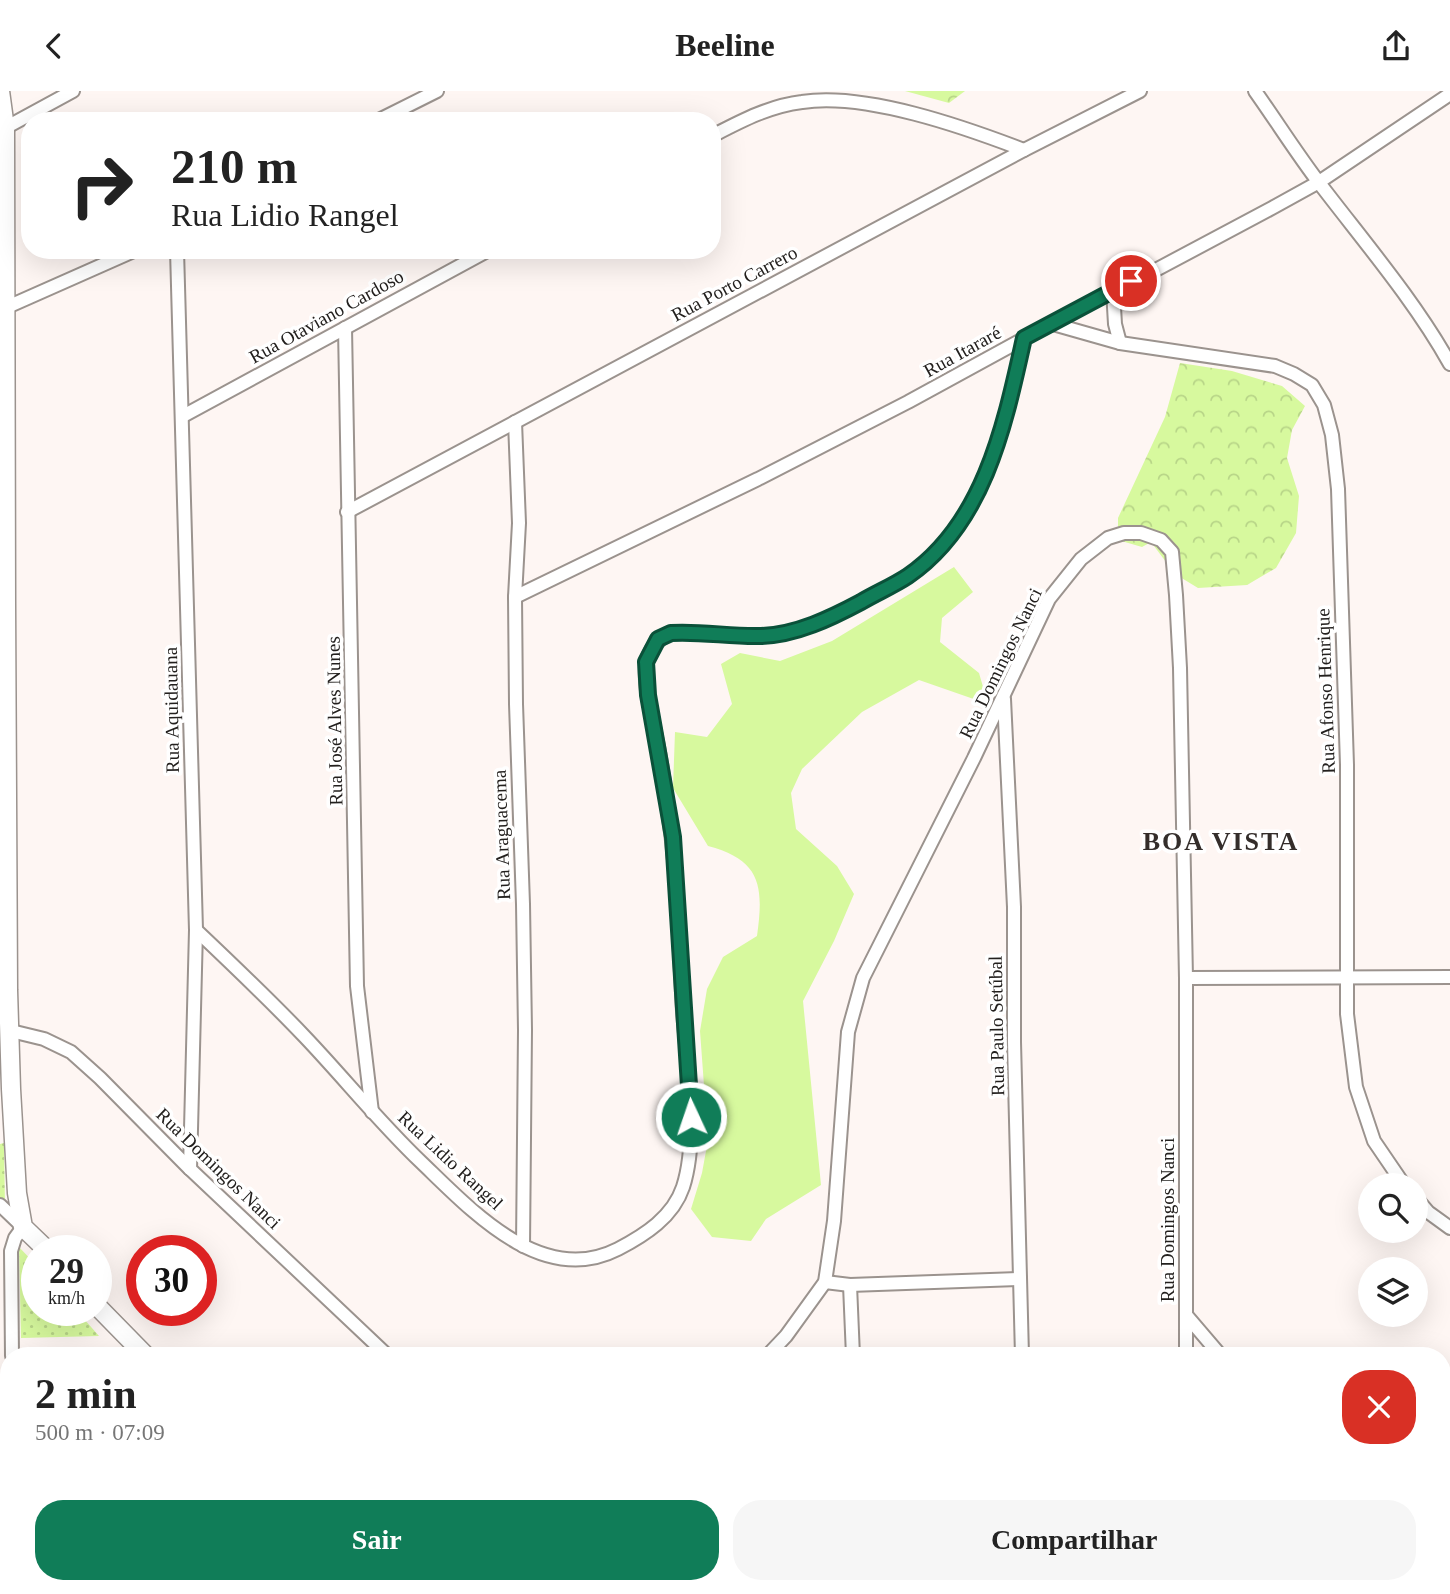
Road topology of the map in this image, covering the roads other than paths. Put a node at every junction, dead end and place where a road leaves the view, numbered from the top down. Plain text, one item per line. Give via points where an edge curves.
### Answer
1 (0, 91) edge
2 (73, 91) edge
3 (437, 91) edge
4 (1140, 91) edge
5 (1255, 91) edge
6 (1450, 94) edge
7 (34, 112) edge
8 (395, 112) edge
9 (21, 119) edge
10 (5, 128) junction
11 (721, 131) edge
12 (1024, 150) junction
13 (1319, 182) junction
14 (115, 259) edge
15 (177, 259) edge
16 (472, 259) edge
17 (1113, 290) junction
18 (5, 308) junction
19 (1053, 324) junction
20 (345, 328) junction
21 (1024, 338) junction
22 (1120, 343) junction
23 (1450, 364) edge
24 (183, 416) junction
25 (514, 422) junction
26 (347, 512) junction
27 (3, 514) edge
28 (515, 597) junction
29 (1004, 697) junction
30 (196, 930) junction
31 (1347, 977) junction
32 (1450, 977) edge
33 (1185, 978) junction
34 (10, 1031) junction
35 (372, 1112) junction
36 (190, 1169) junction
37 (1396, 1173) edge
38 (0, 1205) edge
39 (1428, 1212) edge
40 (23, 1227) junction
41 (1450, 1228) edge
42 (31, 1235) edge
43 (523, 1246) junction
44 (1020, 1279) junction
45 (825, 1282) junction
46 (850, 1285) junction
47 (1186, 1315) junction
48 (112, 1321) edge
49 (12, 1347) edge
50 (137, 1347) edge
51 (378, 1347) edge
52 (776, 1347) edge
53 (853, 1347) edge
54 (1022, 1347) edge
55 (1186, 1347) edge
56 (1213, 1347) edge

1 - 10 main road
2 - 7 street
3 - 8 street
4 - 12 street, Rua Porto Carrero
5 - 13 street
6 - 13 street, Rua Itararé
9 - 10 street
10 - 18 main road
11 - 12 street via 757,113 839,99 968,128
12 - 25 street, Rua Porto Carrero
13 - 17 street, Rua Itararé
13 - 23 street
14 - 18 street
15 - 24 street, Rua Aquidauana
16 - 20 street, Rua Otaviano Cardoso
17 - 19 street, Rua Itararé
17 - 22 street
18 - 27 main road
19 - 21 street, Rua Itararé
19 - 22 street, Rua Afonso Henrique
20 - 24 street, Rua Otaviano Cardoso
20 - 26 street, Rua José Alves Nunes
21 - 28 street, Rua Itararé via 758,479
21 - 43 street, Rua Lidio Rangel via 997,447 981,485 959,525 908,576 836,616 793,631 761,636 671,633 658,639 653,648 646,662 648,695 673,837 691,1117 687,1164 675,1203 637,1240 586,1260 562,1259
22 - 31 street, Rua Afonso Henrique via 1275,366 1312,385 1324,405 1338,489 1347,765
24 - 30 street, Rua Aquidauana
25 - 26 street, Rua Porto Carrero
25 - 28 street, Rua Araguacema via 519,523
26 - 35 street, Rua José Alves Nunes via 357,986
27 - 34 main road
28 - 43 street, Rua Araguacema via 524,946
29 - 33 street, Rua Domingos Nanci via 1049,600 1081,559 1108,538 1124,533 1141,533 1161,541 1172,552 1180,668
29 - 44 street, Rua Paulo Setúbal via 1014,907
29 - 45 street, Rua Domingos Nanci via 863,978 848,1032
30 - 35 street, Rua Lidio Rangel via 253,983
30 - 36 street, Rua Aquidauana
31 - 32 street
31 - 33 street
31 - 37 street, Rua Afonso Henrique via 1356,1087 1374,1141
33 - 47 street, Rua Domingos Nanci
34 - 36 street, Rua Domingos Nanci via 44,1039 71,1052
34 - 40 main road via 17,1193
35 - 43 street, Rua Lidio Rangel via 477,1216
36 - 51 street, Rua Domingos Nanci
38 - 40 street
39 - 41 street
40 - 42 main road
40 - 49 street via 11,1251
44 - 46 street
44 - 54 street, Rua Paulo Setúbal
45 - 46 street
45 - 52 street, Rua Domingos Nanci
46 - 53 street
47 - 55 street, Rua Domingos Nanci
47 - 56 street
48 - 50 main road

